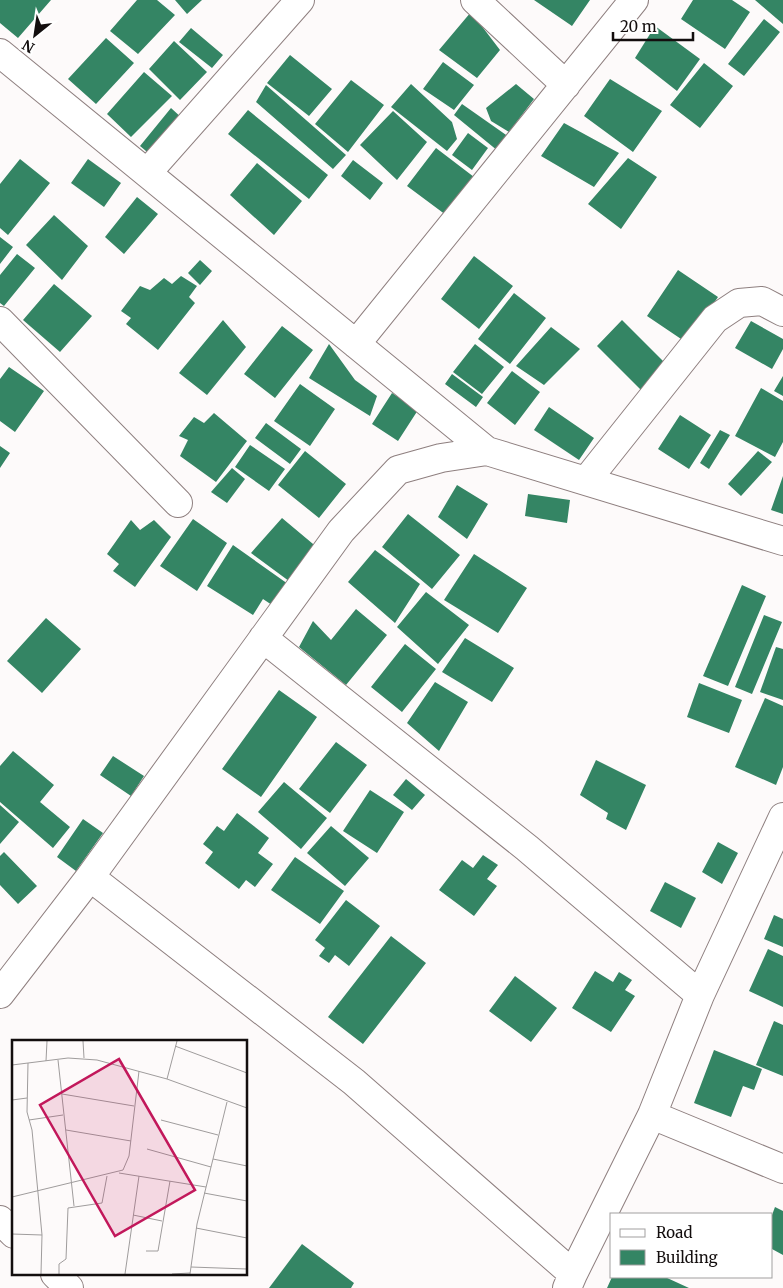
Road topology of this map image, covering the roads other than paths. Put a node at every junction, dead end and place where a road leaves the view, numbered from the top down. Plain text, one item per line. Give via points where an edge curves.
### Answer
1 (300, 0) edge
2 (475, 0) edge
3 (634, 0) edge
4 (0, 53) edge
5 (566, 85) junction
6 (147, 173) junction
7 (783, 312) edge
8 (0, 321) edge
9 (356, 344) junction
10 (487, 451) junction
11 (586, 481) junction
12 (178, 503) dead end
13 (783, 541) edge
14 (263, 638) junction
15 (783, 817) edge
16 (90, 877) junction
17 (0, 994) edge
18 (700, 995) junction
19 (652, 1115) junction
20 (783, 1169) edge
21 (0, 1220) edge
22 (12, 1232) edge
23 (57, 1276) edge
24 (570, 1281) edge
25 (69, 1288) edge

1 - 6 street
2 - 5 street
3 - 5 street
4 - 6 street
5 - 9 street
6 - 9 street
7 - 11 street via 762,301 739,303 715,319
8 - 12 street
9 - 10 street
10 - 11 street
10 - 14 street via 441,458 398,470 341,532
11 - 13 street
14 - 16 street
14 - 18 street via 526,848
15 - 18 street
16 - 17 street
16 - 24 street via 354,1082
18 - 19 street
19 - 20 street
19 - 24 street
21 - 22 street
23 - 25 street

